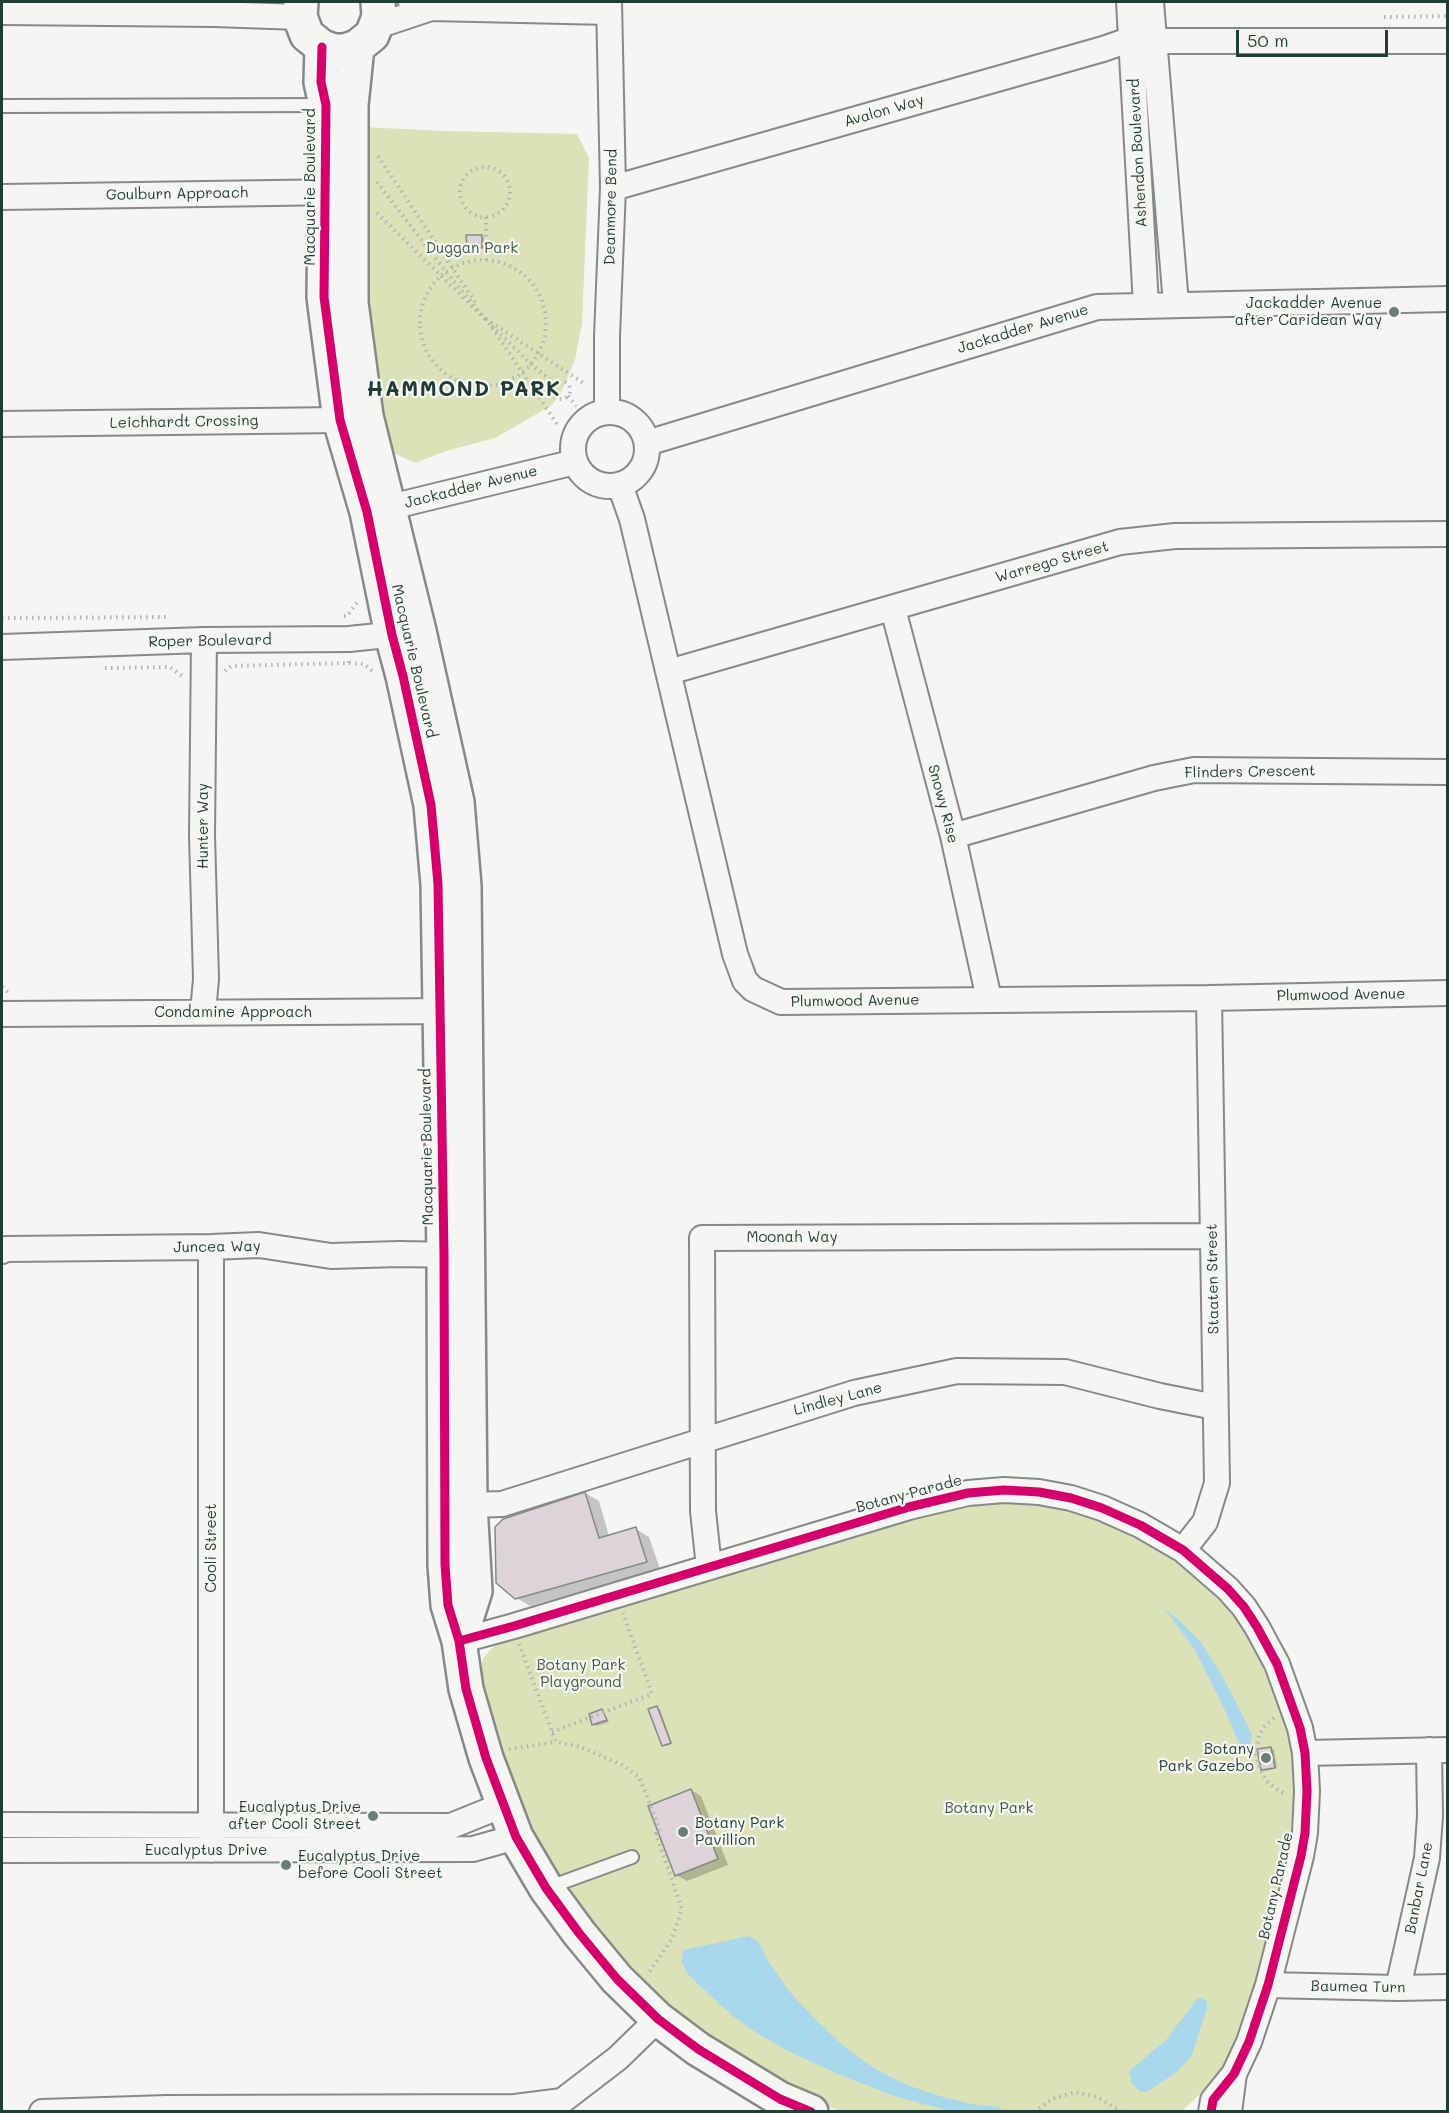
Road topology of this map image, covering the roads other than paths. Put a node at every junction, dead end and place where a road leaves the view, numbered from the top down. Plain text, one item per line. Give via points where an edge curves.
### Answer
1 (1129, 2) edge
2 (1151, 2) edge
3 (421, 4) edge
4 (293, 7) edge
5 (609, 7) edge
6 (214, 8) edge
7 (2, 12) edge
8 (371, 25) edge
9 (1143, 40) junction
10 (1448, 41) edge
11 (322, 47) junction
12 (326, 105) junction
13 (2, 106) edge
14 (613, 188) junction
15 (356, 193) junction
16 (2, 197) edge
17 (1448, 299) edge
18 (1176, 304) junction
19 (1146, 305) junction
20 (607, 412) junction
21 (353, 418) junction
22 (2, 423) edge
23 (647, 443) junction
24 (575, 462) junction
25 (620, 485) junction
26 (377, 510) junction
27 (1448, 534) edge
28 (892, 609) junction
29 (405, 633) junction
30 (204, 640) junction
31 (2, 647) edge
32 (669, 672) junction
33 (1448, 772) edge
34 (952, 836) junction
35 (1448, 993) edge
36 (1209, 998) junction
37 (989, 999) junction
38 (452, 1011) junction
39 (203, 1012) junction
40 (2, 1014) edge
41 (1212, 1236) junction
42 (211, 1247) junction
43 (2, 1251) edge
44 (456, 1255) junction
45 (1215, 1407) junction
46 (704, 1439) junction
47 (470, 1504) junction
48 (1183, 1550) junction
49 (709, 1567) junction
50 (459, 1641) junction
51 (1438, 1750) edge
52 (1305, 1753) junction
53 (502, 1805) junction
54 (2, 1825) edge
55 (211, 1825) junction
56 (516, 1837) junction
57 (2, 1850) edge
58 (211, 1850) junction
59 (632, 1857) dead end
60 (546, 1888) junction
61 (1268, 1985) junction
62 (1448, 1987) edge
63 (1398, 1988) junction
64 (658, 2019) junction
65 (1234, 2074) junction
66 (777, 2105) edge
67 (273, 2109) edge
68 (42, 2112) edge
69 (811, 2112) edge
70 (1210, 2112) edge
71 (1230, 2112) edge

1 - 9 street, Ashendon Boulevard
2 - 9 street, Ashendon Boulevard
3 - 5 street
3 - 8 street
4 - 6 street via 242,16
4 - 11 street via 307,35
5 - 14 street, Deanmore Bend
6 - 7 street
8 - 11 street via 345,51
8 - 15 street, Macquarie Boulevard via 351,105
9 - 10 street, Avalon Way
9 - 14 street, Avalon Way
9 - 18 street, Ashendon Boulevard
9 - 19 street, Ashendon Boulevard
11 - 12 street, Macquarie Boulevard via 321,82
12 - 13 lane
12 - 15 street, Macquarie Boulevard
14 - 20 street, Deanmore Bend
15 - 16 street, Goulburn Approach
15 - 21 street, Macquarie Boulevard via 324,297
17 - 18 street, Jackadder Avenue
18 - 19 street, Jackadder Avenue
19 - 23 street, Jackadder Avenue via 1097,307
20 - 23 street via 633,420
20 - 24 street via 586,421 579,429 574,440
21 - 22 street, Leichhardt Crossing
21 - 26 street, Macquarie Boulevard
23 - 25 street via 642,469
24 - 25 street via 589,479 609,486
24 - 26 street, Jackadder Avenue
25 - 32 street, Plumwood Avenue
26 - 29 street, Macquarie Boulevard
27 - 28 street, Warrego Street via 1175,536 1120,542
28 - 32 street, Warrego Street
28 - 34 street, Snowy Rise
29 - 30 street, Roper Boulevard via 349,639
29 - 38 street, Macquarie Boulevard via 457,802 464,885
30 - 31 street, Roper Boulevard
30 - 39 street, Hunter Way
32 - 37 street, Plumwood Avenue via 735,954 753,989 781,1002
33 - 34 street, Flinders Crescent via 1194,770
34 - 37 street, Snowy Rise
35 - 36 street, Plumwood Avenue
36 - 37 street, Plumwood Avenue
36 - 41 street, Staaten Street
38 - 39 street, Condamine Approach
38 - 44 street, Macquarie Boulevard
39 - 40 street, Condamine Approach
41 - 45 street, Staaten Street
41 - 46 street, Moonah Way via 702,1238
42 - 43 street, Juncea Way
42 - 44 street, Juncea Way via 259,1245 331,1256
42 - 55 street, Cooli Street
44 - 47 street, Macquarie Boulevard
44 - 50 street, Macquarie Boulevard via 445,1565 448,1605
45 - 46 street, Lindley Lane via 1065,1372 957,1371 854,1393
45 - 48 street, Staaten Street via 1217,1483 1205,1522
46 - 47 street, Lindley Lane via 502,1504
46 - 49 street, Moonah Way via 703,1511
47 - 50 street, Macquarie Boulevard via 475,1590
48 - 49 street, Botany Parade via 1102,1508 1039,1492 1004,1490 968,1493 909,1507
48 - 52 street, Botany Parade via 1228,1589 1257,1627 1291,1700
49 - 50 street, Botany Parade
50 - 53 street, Macquarie Boulevard via 466,1689
51 - 52 street
51 - 63 street, Banbar Lane via 1427,1858
52 - 61 street, Botany Parade via 1305,1833
53 - 55 street, Eucalyptus Drive via 451,1826
53 - 56 street, Macquarie Boulevard
54 - 55 street, Eucalyptus Drive
55 - 58 street, Cooli Street
56 - 58 street, Eucalyptus Drive via 473,1849
56 - 60 street, Macquarie Boulevard
57 - 58 street, Eucalyptus Drive
59 - 60 lane
60 - 64 street, Macquarie Boulevard via 617,1979
61 - 63 street, Baumea Turn
61 - 65 street, Botany Parade
62 - 63 street, Baumea Turn
64 - 66 street, Macquarie Boulevard
64 - 67 street via 618,2058 562,2101 515,2107
65 - 70 street, Botany Parade via 1214,2100
65 - 71 street, Botany Parade
66 - 69 street, Macquarie Boulevard
67 - 68 street

